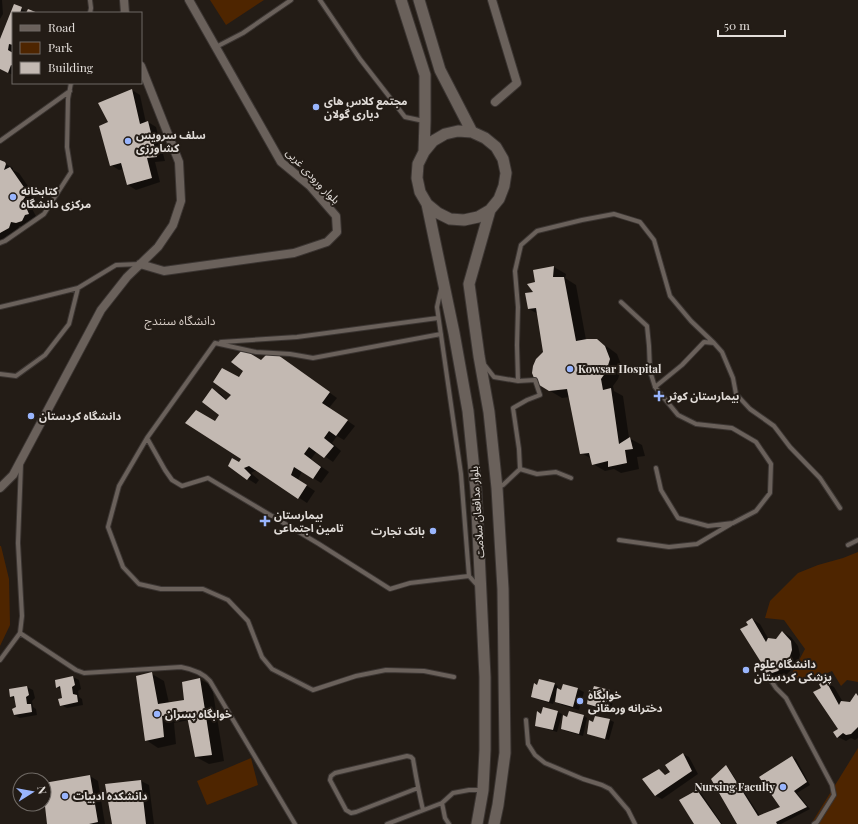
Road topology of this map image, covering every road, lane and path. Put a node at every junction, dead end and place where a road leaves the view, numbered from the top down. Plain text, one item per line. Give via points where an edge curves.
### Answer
1 (90, 0) edge
2 (124, 0) edge
3 (189, 0) edge
4 (291, 0) edge
5 (320, 0) edge
6 (400, 0) edge
7 (419, 0) edge
8 (492, 0) edge
9 (90, 12) edge
10 (125, 12) edge
11 (216, 47) junction
12 (142, 69) edge
13 (71, 84) edge
14 (70, 91) junction
15 (495, 102) dead end
16 (425, 121) junction
17 (472, 132) junction
18 (0, 140) edge
19 (424, 152) junction
20 (427, 204) junction
21 (490, 210) junction
22 (0, 243) edge
23 (140, 264) junction
24 (443, 281) junction
25 (78, 288) junction
26 (621, 302) dead end
27 (0, 307) edge
28 (438, 318) junction
29 (441, 334) junction
30 (215, 343) junction
31 (714, 343) junction
32 (479, 356) junction
33 (0, 374) edge
34 (518, 381) junction
35 (655, 387) junction
36 (147, 438) junction
37 (21, 460) junction
38 (656, 468) dead end
39 (520, 469) junction
40 (571, 478) dead end
41 (0, 488) edge
42 (497, 488) junction
43 (840, 508) dead end
44 (733, 523) junction
45 (619, 540) dead end
46 (858, 540) edge
47 (848, 545) dead end
48 (469, 576) junction
49 (481, 590) junction
50 (20, 633) junction
51 (0, 660) edge
52 (768, 676) dead end
53 (454, 677) dead end
54 (526, 720) dead end
55 (418, 788) junction
56 (483, 790) junction
57 (442, 804) junction
58 (423, 810) junction
59 (295, 824) edge
60 (387, 824) edge
61 (449, 824) edge
62 (476, 824) edge
63 (494, 824) edge
64 (635, 824) edge
65 (814, 824) edge

1 - 9 lane
2 - 10 street
3 - 11 street, بلوار ورودی غربی
4 - 11 lane via 243,33
5 - 16 lane via 360,59 405,117
6 - 16 main road via 425,75
7 - 17 main road via 440,70
8 - 15 street via 517,83
11 - 23 street, بلوار ورودی غربی via 281,162 310,186 336,216 337,232 327,242 294,253 164,271
12 - 23 street via 179,162 181,201 173,225 158,247
13 - 14 lane
14 - 18 lane
14 - 22 lane via 67,147 71,172 44,214
16 - 19 main road
17 - 19 main road via 458,131 445,134 433,141
17 - 21 main road via 496,147 503,159 506,173 504,186 499,199
19 - 20 main road via 418,164 417,178 420,192
20 - 21 main road via 450,219 478,217
20 - 24 main road, بلوار مدافعان سلامت
21 - 32 main road, بلوار مدافعان سلامت via 469,284
23 - 25 lane via 116,264
23 - 37 street via 101,310
24 - 28 lane via 437,307
24 - 49 main road, بلوار مدافعان سلامت via 468,411 476,490
25 - 27 lane
25 - 33 lane via 69,324 45,355 16,376
26 - 35 lane via 647,326 650,371
28 - 29 lane
28 - 30 lane via 297,338
29 - 30 lane via 313,358 256,352
29 - 48 lane via 461,474
30 - 36 lane
31 - 34 lane via 670,296 654,240 640,222 614,214 582,220 537,231 521,245 515,271 518,307
31 - 35 lane via 704,342 682,365
31 - 43 lane via 722,352 733,378 736,394 750,409 774,426 820,478
32 - 34 lane via 494,377
32 - 42 main road, بلوار مدافعان سلامت via 489,412
34 - 39 lane via 535,380 540,395 512,408
35 - 44 lane via 678,415 696,424 732,428 756,442 771,464 770,493 756,511
36 - 48 lane via 172,480 182,486 208,478 390,589 410,583
36 - 53 lane via 119,486 108,528 123,567 139,584 161,589 203,589 228,600 248,621 262,657 272,669 313,690 356,676 386,670
37 - 41 street via 13,475
37 - 50 lane via 18,544 22,616
38 - 44 lane via 661,490 678,518 708,526
39 - 40 lane via 538,474 556,472
39 - 42 lane
42 - 63 main road, بلوار مدافعان سلامت via 503,590 505,753
44 - 45 lane via 697,544 668,547
46 - 47 lane
48 - 49 lane
49 - 56 main road, بلوار مدافعان سلامت via 485,677
50 - 51 lane
50 - 59 lane via 84,673 181,667 205,675
52 - 65 lane via 786,698 832,785 834,795
54 - 64 lane via 528,744 535,755 546,763 610,789 628,810
55 - 55 lane via 413,759 407,756 335,773 330,780 346,810 351,813
55 - 58 lane
56 - 57 lane via 453,793
56 - 62 main road, بلوار مدافعان سلامت
57 - 58 lane
57 - 61 lane
58 - 60 lane

